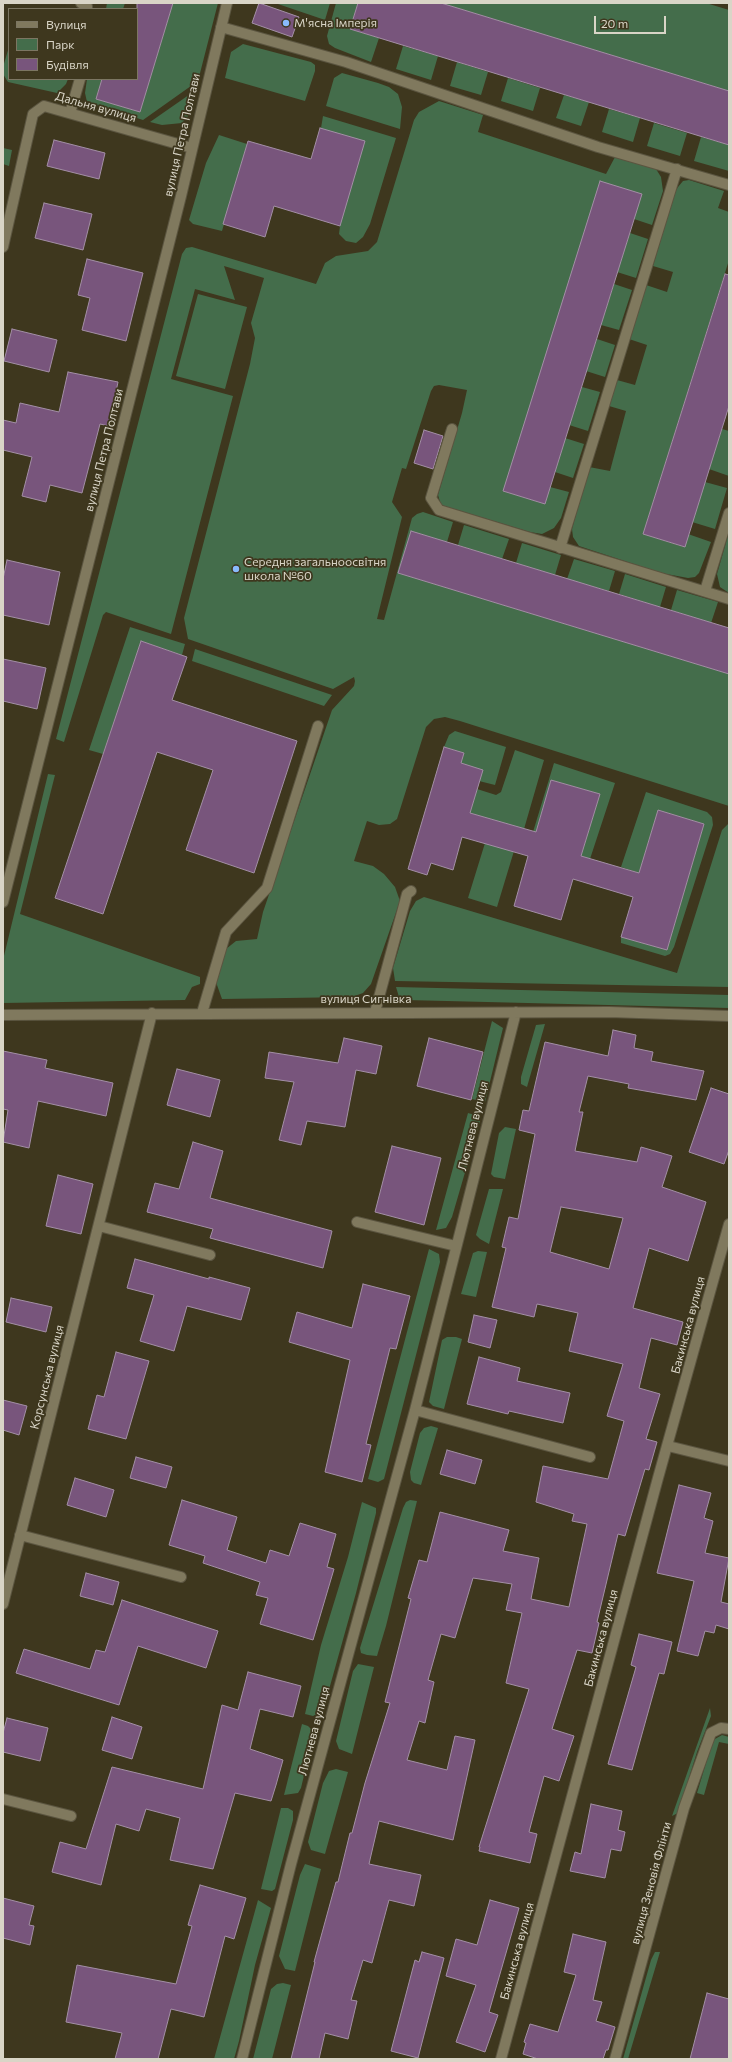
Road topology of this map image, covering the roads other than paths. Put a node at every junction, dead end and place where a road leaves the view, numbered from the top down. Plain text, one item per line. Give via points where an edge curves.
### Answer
1 (227, 3) edge
2 (221, 27) junction
3 (80, 80) edge
4 (70, 113) junction
5 (192, 148) junction
6 (677, 169) junction
7 (729, 185) edge
8 (3, 247) edge
9 (452, 429) dead end
10 (729, 513) edge
11 (560, 548) junction
12 (705, 592) junction
13 (729, 599) edge
14 (318, 726) dead end
15 (411, 890) dead end
16 (3, 902) edge
17 (375, 1012) junction
18 (516, 1012) junction
19 (202, 1013) junction
20 (152, 1014) junction
21 (3, 1015) edge
22 (729, 1016) edge
23 (357, 1222) dead end
24 (729, 1224) edge
25 (99, 1226) junction
26 (456, 1246) junction
27 (210, 1255) dead end
28 (414, 1410) junction
29 (668, 1446) junction
30 (590, 1457) dead end
31 (729, 1461) edge
32 (20, 1534) junction
33 (181, 1577) dead end
34 (3, 1604) edge
35 (729, 1729) edge
36 (3, 1800) edge
37 (71, 1816) dead end
38 (242, 2059) edge
39 (501, 2059) edge
40 (615, 2059) edge

1 - 2 street, вулиця Петра Полтави
2 - 5 street, вулиця Петра Полтави
2 - 6 street via 326,56 598,146
3 - 4 street
4 - 5 street, Дальня вулиця
4 - 8 street, Дальня вулиця via 44,106 34,114
5 - 16 street, вулиця Петра Полтави
6 - 7 street
6 - 11 street
9 - 11 street via 431,498 439,510
10 - 12 street
11 - 12 street
12 - 13 street
14 - 19 street via 267,888 226,932
15 - 17 street via 407,894
17 - 18 street, вулиця Сигнівка
17 - 19 street, вулиця Сигнівка
18 - 22 street, вулиця Сигнівка
18 - 26 street, Лютнева вулиця
19 - 20 street, вулиця Сигнівка
20 - 21 street, вулиця Сигнівка
20 - 25 street, Корсунська вулиця
23 - 26 street
24 - 29 street, Бакинська вулиця
25 - 27 street
25 - 32 street, Корсунська вулиця
26 - 28 street, Лютнева вулиця
28 - 30 street
28 - 38 street, Лютнева вулиця via 291,1864
29 - 31 street
29 - 39 street, Бакинська вулиця
32 - 33 street
32 - 34 street, Корсунська вулиця
35 - 40 street, вулиця Зеновія Флінти via 721,1728 711,1733 684,1808
36 - 37 street

